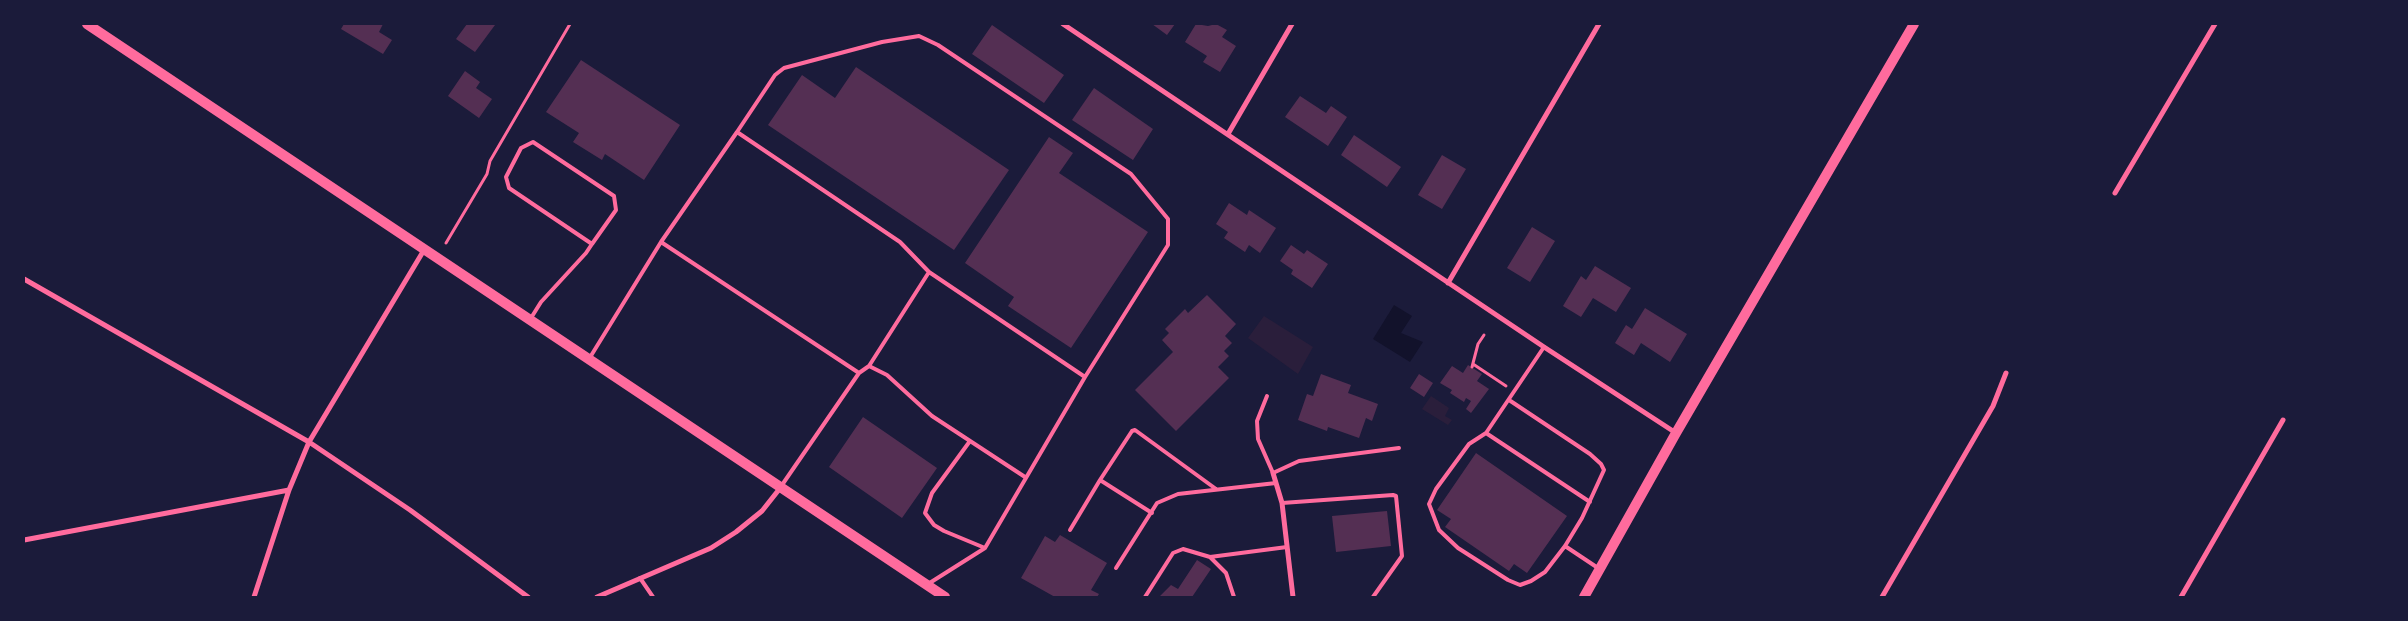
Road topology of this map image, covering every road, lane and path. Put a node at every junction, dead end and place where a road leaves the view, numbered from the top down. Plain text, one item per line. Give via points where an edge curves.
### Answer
1 (87, 24) edge
2 (570, 24) edge
3 (1063, 24) edge
4 (1292, 24) edge
5 (1600, 24) edge
6 (1914, 24) edge
7 (2215, 24) edge
8 (737, 132) junction
9 (1228, 134) junction
10 (2115, 193) dead end
11 (661, 242) junction
12 (446, 243) dead end
13 (592, 244) junction
14 (424, 250) junction
15 (929, 272) junction
16 (24, 279) edge
17 (1448, 283) junction
18 (529, 320) junction
19 (1484, 335) dead end
20 (1544, 347) junction
21 (589, 360) junction
22 (869, 366) junction
23 (859, 373) junction
24 (2006, 373) dead end
25 (1086, 377) junction
26 (1506, 387) dead end
27 (1267, 396) dead end
28 (1509, 400) junction
29 (2283, 420) dead end
30 (1486, 433) junction
31 (1676, 433) junction
32 (970, 441) junction
33 (308, 442) junction
34 (1399, 448) dead end
35 (1273, 473) junction
36 (1025, 477) junction
37 (1100, 480) junction
38 (1276, 483) junction
39 (781, 487) junction
40 (1216, 489) junction
41 (289, 490) junction
42 (1590, 502) junction
43 (1282, 503) junction
44 (1152, 512) junction
45 (1070, 530) dead end
46 (24, 540) edge
47 (1565, 546) junction
48 (1287, 547) junction
49 (984, 548) junction
50 (1210, 557) junction
51 (1116, 568) dead end
52 (1600, 570) junction
53 (640, 578) junction
54 (926, 585) junction
55 (254, 597) edge
56 (528, 597) edge
57 (597, 597) edge
58 (653, 597) edge
59 (945, 597) edge
60 (1145, 597) edge
61 (1234, 597) edge
62 (1293, 597) edge
63 (1373, 597) edge
64 (1584, 597) edge
65 (1882, 597) edge
66 (2181, 597) edge

1 - 14 main road
2 - 12 path
3 - 9 street
4 - 9 street
5 - 17 street
6 - 31 main road
7 - 10 street
8 - 11 lane
8 - 15 lane via 900,242
8 - 25 lane via 784,68 882,42 919,36 938,45 1131,174 1168,220 1168,245
9 - 17 street
11 - 21 lane
11 - 23 lane
13 - 13 lane via 616,210 614,196 533,142 521,148 506,176 509,188
13 - 18 lane
14 - 18 main road
14 - 33 street
15 - 22 lane
15 - 25 lane
16 - 33 street
17 - 20 street
18 - 21 main road
19 - 26 path via 1478,344 1473,366
20 - 28 lane
20 - 31 street
21 - 39 main road
22 - 23 lane
22 - 32 lane via 887,375 932,416
23 - 39 lane
24 - 65 street via 1993,406
25 - 36 lane
27 - 35 lane via 1257,421 1258,439
28 - 30 lane
28 - 42 lane via 1601,464 1604,470
29 - 66 street
30 - 42 lane
30 - 47 lane via 1469,444 1436,489 1429,504 1439,530 1466,553 1520,585 1545,572
31 - 52 main road
32 - 36 lane
32 - 49 lane via 932,493 925,513 934,525 944,531
33 - 41 street
33 - 56 street via 410,510
34 - 35 lane via 1299,461
35 - 38 street
36 - 49 lane
37 - 40 lane via 1135,430
37 - 44 lane
37 - 45 lane
38 - 40 lane
38 - 43 street
39 - 53 street via 762,510 736,532 711,548
39 - 54 main road
40 - 44 lane via 1178,494 1157,503
41 - 46 street
41 - 55 street
42 - 47 lane
43 - 48 street
43 - 63 lane via 1396,496 1402,556
44 - 51 lane
47 - 52 lane
48 - 50 lane
48 - 62 street
49 - 54 lane
50 - 60 lane via 1178,550 1173,553
50 - 61 lane via 1226,573
52 - 64 main road
53 - 57 street
53 - 58 lane
54 - 59 main road

